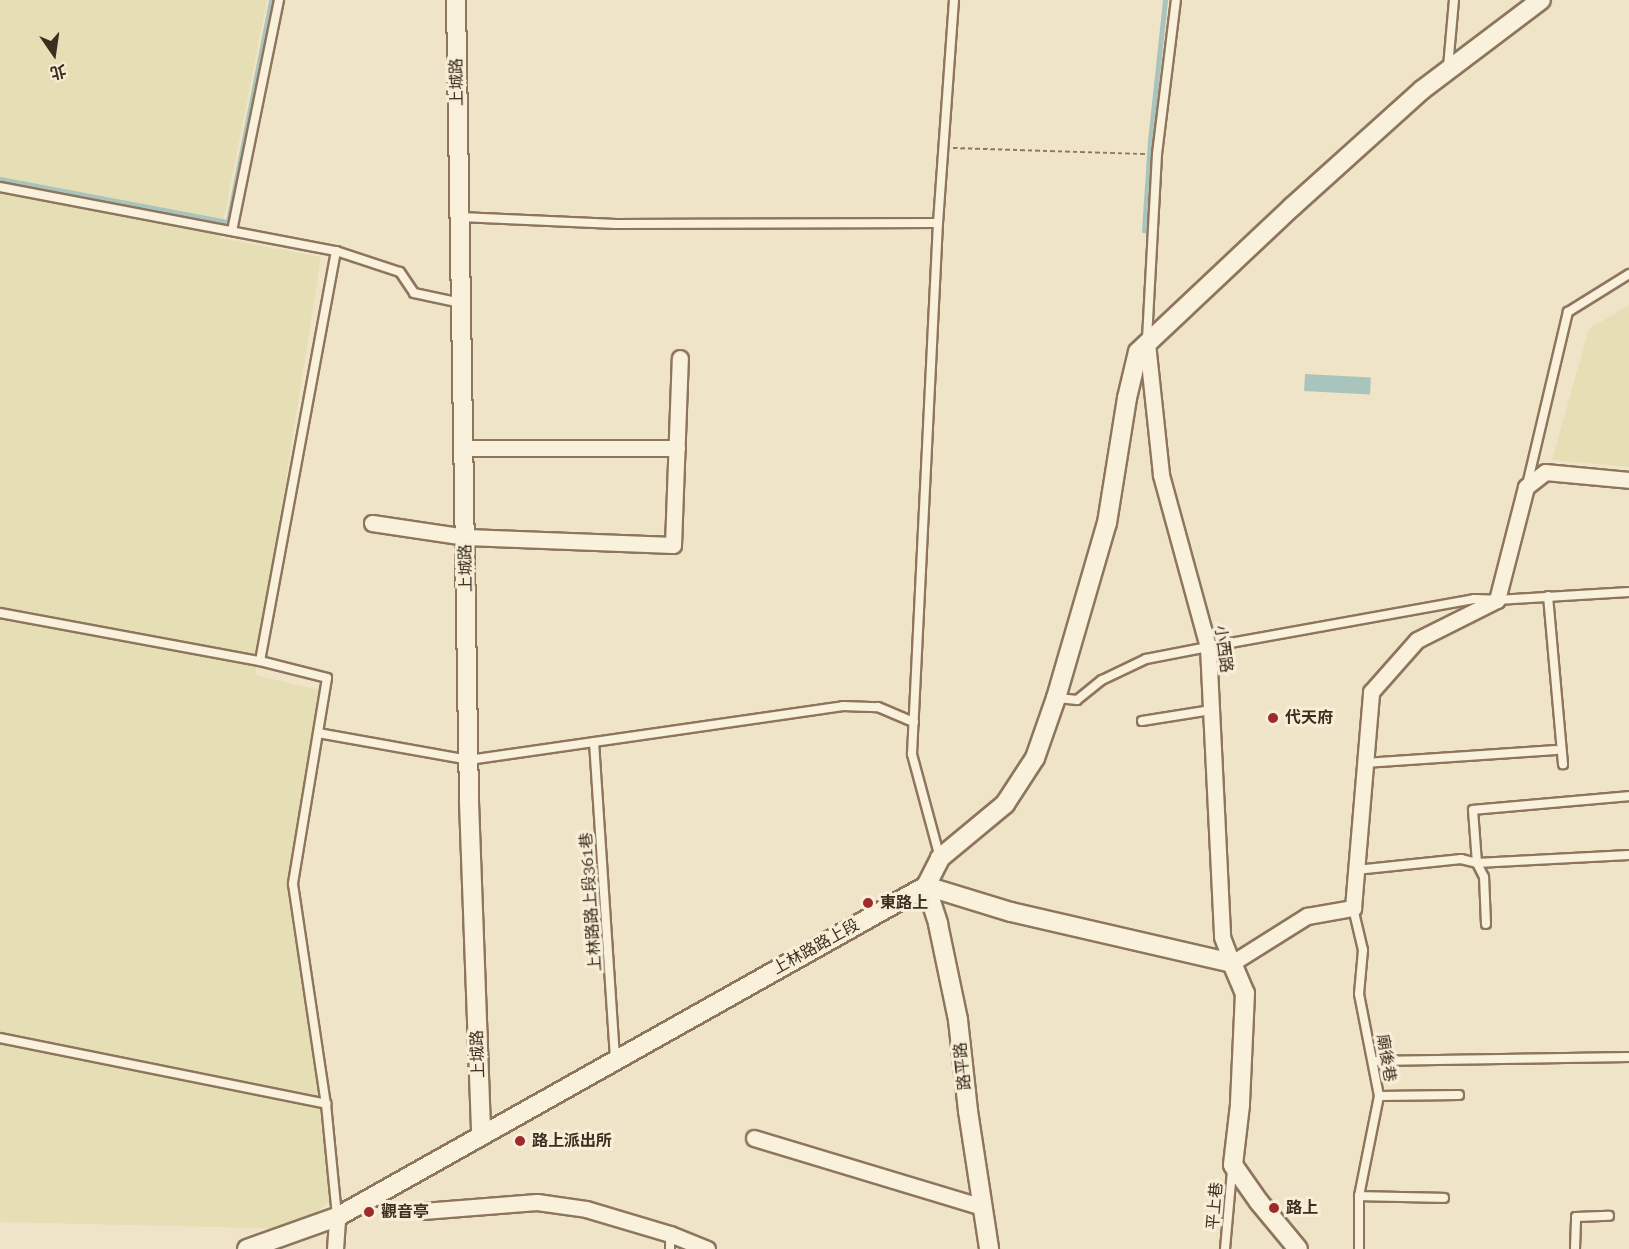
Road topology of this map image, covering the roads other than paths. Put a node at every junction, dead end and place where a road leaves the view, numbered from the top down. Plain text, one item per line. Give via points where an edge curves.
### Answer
1 (279, 0) edge
2 (456, 0) edge
3 (954, 0) edge
4 (1176, 0) edge
5 (1454, 0) edge
6 (1540, 0) edge
7 (1447, 71) junction
8 (0, 187) edge
9 (460, 217) junction
10 (938, 224) junction
11 (232, 231) junction
12 (336, 251) junction
13 (1629, 274) edge
14 (462, 303) junction
15 (1147, 344) junction
16 (680, 358) dead end
17 (465, 448) junction
18 (677, 448) junction
19 (1629, 480) edge
20 (1526, 487) junction
21 (372, 523) dead end
22 (466, 537) junction
23 (1629, 592) edge
24 (1548, 596) junction
25 (1497, 600) junction
26 (0, 613) edge
27 (1208, 647) junction
28 (260, 661) junction
29 (1056, 698) junction
30 (1211, 710) junction
31 (1142, 721) dead end
32 (914, 722) junction
33 (318, 734) junction
34 (594, 742) junction
35 (1556, 750) dead end
36 (469, 760) junction
37 (1365, 763) junction
38 (1563, 764) dead end
39 (1629, 796) edge
40 (1629, 855) edge
41 (940, 858) junction
42 (1477, 863) junction
43 (1356, 870) junction
44 (926, 886) junction
45 (1353, 908) junction
46 (1486, 924) dead end
47 (1232, 963) junction
48 (0, 1038) edge
49 (1629, 1057) edge
50 (615, 1060) junction
51 (1374, 1061) junction
52 (1459, 1095) dead end
53 (1379, 1096) junction
54 (326, 1104) junction
55 (481, 1136) junction
56 (754, 1138) dead end
57 (1233, 1165) junction
58 (1359, 1196) junction
59 (1444, 1198) dead end
60 (984, 1206) junction
61 (423, 1211) dead end
62 (1609, 1216) dead end
63 (337, 1217) junction
64 (670, 1242) edge
65 (334, 1248) edge
66 (247, 1249) edge
67 (707, 1249) edge
68 (989, 1249) edge
69 (1225, 1249) edge
70 (1298, 1249) edge
71 (1359, 1249) edge
72 (1575, 1249) edge

1 - 11 lane
2 - 9 street, 上城路
3 - 10 lane
4 - 15 lane via 1157,154
5 - 7 lane
6 - 7 street
7 - 15 street via 1292,207
8 - 11 lane
9 - 10 lane via 616,224
9 - 14 street, 上城路
10 - 32 lane
11 - 12 lane
12 - 14 lane via 400,272 414,293
12 - 28 lane
13 - 20 lane via 1568,312
14 - 17 street, 上城路
15 - 27 street, 小西路 via 1161,475
15 - 29 street via 1138,352 1126,398 1107,523
16 - 18 street
17 - 18 street
17 - 22 street, 上城路
18 - 22 street via 673,545
19 - 20 street via 1545,472
20 - 25 street
21 - 22 street
22 - 36 street, 上城路
23 - 24 lane
24 - 25 lane
24 - 38 lane
25 - 27 lane via 1474,599
25 - 37 street via 1417,640 1371,692
26 - 28 lane
27 - 29 lane via 1146,658 1102,680 1077,700
27 - 30 street, 小西路
28 - 33 lane via 327,678
29 - 41 street via 1035,758 1005,804
30 - 31 lane
30 - 47 street, 小西路 via 1222,937
32 - 34 lane via 878,707 843,706
32 - 41 lane via 912,754
33 - 36 lane
33 - 54 lane via 293,884
34 - 36 lane
34 - 50 lane, 上林路路上段361巷
35 - 37 lane
36 - 55 street, 上城路
37 - 43 street
39 - 42 lane via 1473,810
40 - 42 lane
41 - 44 street
42 - 43 lane via 1461,859
42 - 46 lane via 1484,877
43 - 45 street
44 - 47 street via 1011,912
44 - 50 street, 上林路路上段
44 - 60 street, 路平路 via 958,1020
45 - 47 street via 1307,916
45 - 51 lane, 廟後巷 via 1363,950 1359,994
47 - 57 street via 1245,993
48 - 54 lane
49 - 51 lane
50 - 55 street, 上林路路上段
51 - 53 lane, 廟後巷
52 - 53 lane
53 - 58 lane, 廟後巷
54 - 63 lane
55 - 63 street, 上林路路上段
56 - 60 street
57 - 69 lane, 平上巷
57 - 70 street
58 - 59 lane
58 - 71 lane, 廟後巷
60 - 68 street, 路平路
61 - 64 street via 537,1202 586,1209
62 - 72 lane via 1576,1217
63 - 65 street
63 - 66 street, 上林路路上段
64 - 67 street

